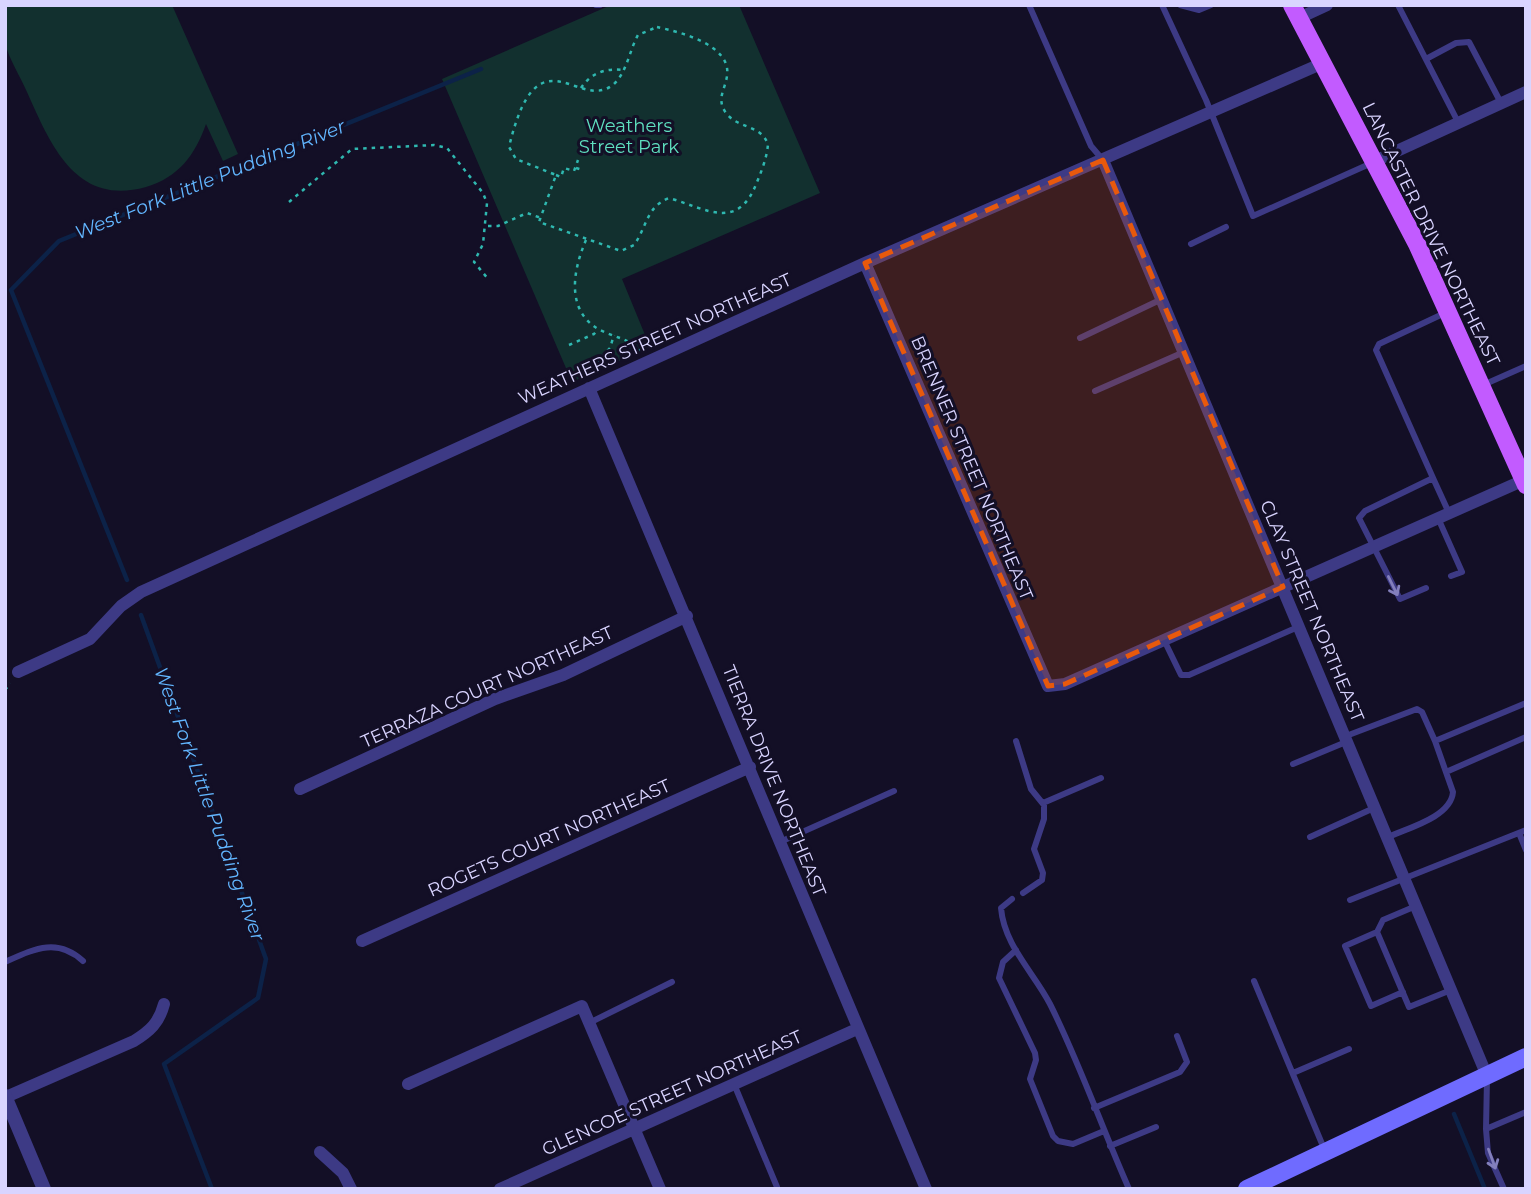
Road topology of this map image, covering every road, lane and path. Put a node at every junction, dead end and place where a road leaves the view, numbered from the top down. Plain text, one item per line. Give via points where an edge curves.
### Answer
1 (1029, 5) edge
2 (1162, 5) edge
3 (1181, 5) edge
4 (1210, 5) edge
5 (1327, 5) edge
6 (1398, 5) edge
7 (1296, 11) edge
8 (1426, 59) junction
9 (1323, 63) junction
10 (623, 70) junction
11 (581, 88) junction
12 (1526, 92) edge
13 (1501, 103) junction
14 (1211, 113) junction
15 (1458, 122) junction
16 (578, 160) dead end
17 (1103, 160) junction
18 (1375, 161) junction
19 (576, 168) junction
20 (583, 170) dead end
21 (556, 175) junction
22 (289, 202) dead end
23 (541, 218) junction
24 (487, 226) junction
25 (1226, 227) dead end
26 (586, 240) junction
27 (1191, 244) dead end
28 (864, 263) junction
29 (489, 280) dead end
30 (1162, 299) junction
31 (1448, 312) junction
32 (598, 329) junction
33 (614, 335) junction
34 (1080, 338) dead end
35 (569, 345) dead end
36 (1184, 352) junction
37 (649, 361) junction
38 (1526, 366) edge
39 (602, 382) junction
40 (1482, 386) junction
41 (589, 387) junction
42 (1095, 391) dead end
43 (1433, 478) junction
44 (1524, 479) edge
45 (1443, 516) junction
46 (1372, 547) junction
47 (1451, 576) dead end
48 (1283, 587) junction
49 (1426, 588) dead end
50 (687, 616) junction
51 (1300, 626) junction
52 (1164, 640) junction
53 (18, 672) dead end
54 (1526, 703) edge
55 (1526, 737) edge
56 (1347, 738) junction
57 (1016, 741) dead end
58 (1435, 741) junction
59 (1293, 764) dead end
60 (750, 767) junction
61 (1446, 772) junction
62 (1101, 778) dead end
63 (300, 789) dead end
64 (894, 791) dead end
65 (1043, 803) junction
66 (1376, 808) junction
67 (1522, 832) edge
68 (1310, 837) dead end
69 (1388, 837) junction
70 (780, 842) junction
71 (1526, 850) edge
72 (1405, 879) junction
73 (1023, 893) dead end
74 (1012, 899) dead end
75 (1350, 901) dead end
76 (1416, 906) junction
77 (1377, 932) junction
78 (362, 941) dead end
79 (1016, 950) junction
80 (83, 961) dead end
81 (5, 962) edge
82 (1254, 981) dead end
83 (672, 982) dead end
84 (1451, 990) junction
85 (1403, 992) junction
86 (164, 1004) dead end
87 (589, 1023) junction
88 (857, 1029) junction
89 (1177, 1036) dead end
90 (1349, 1049) dead end
91 (1526, 1057) edge
92 (1293, 1073) junction
93 (1487, 1076) junction
94 (408, 1084) dead end
95 (734, 1084) junction
96 (6, 1101) edge
97 (1094, 1108) junction
98 (1526, 1112) edge
99 (1156, 1127) dead end
100 (636, 1129) junction
101 (1486, 1129) junction
102 (1104, 1131) junction
103 (1110, 1146) junction
104 (320, 1152) dead end
105 (1325, 1152) junction
106 (777, 1187) dead end
107 (44, 1189) edge
108 (351, 1189) edge
109 (500, 1189) edge
110 (660, 1189) edge
111 (926, 1189) edge
112 (1129, 1189) edge
113 (1247, 1189) edge
114 (1503, 1189) edge

1 - 17 lane via 1091,146
2 - 14 lane
3 - 4 lane via 1199,10
5 - 7 street
6 - 8 lane
7 - 9 main road, LANCASTER DRIVE NORTHEAST
8 - 13 lane via 1456,43 1469,42
8 - 15 lane
9 - 14 street, WEATHERS STREET NORTHEAST
9 - 18 main road, LANCASTER DRIVE NORTHEAST
10 - 11 path via 591,76
10 - 11 path via 604,89
10 - 26 path via 638,34 649,29 667,29 712,47 727,66 723,110 762,134 768,153 752,196 740,209 721,214 669,198 651,209 638,239 628,249 614,251
11 - 21 path via 553,80 536,85 510,144 516,159
12 - 13 street
13 - 15 street
14 - 17 street, WEATHERS STREET NORTHEAST
14 - 18 lane via 1253,216
15 - 18 street
16 - 19 path
17 - 28 street, WEATHERS STREET NORTHEAST
17 - 30 street, CLAY STREET NORTHEAST
18 - 31 main road, LANCASTER DRIVE NORTHEAST
19 - 20 path
19 - 21 path via 564,168 561,177
21 - 23 path
22 - 24 path via 352,149 434,145 447,148 483,193
23 - 24 path via 527,213
23 - 26 path via 539,222
24 - 29 path via 474,262
25 - 27 lane
26 - 32 path via 575,267 574,288 584,315
28 - 37 street, WEATHERS STREET NORTHEAST
28 - 52 street, BRENNER STREET NORTHEAST via 1048,686 1065,684
30 - 34 lane
30 - 36 street, CLAY STREET NORTHEAST
31 - 40 main road, LANCASTER DRIVE NORTHEAST
31 - 43 lane via 1379,344 1376,350
32 - 33 path
32 - 35 path
33 - 37 path via 636,346
33 - 39 path via 596,367
36 - 42 lane
36 - 48 street, CLAY STREET NORTHEAST
37 - 39 street, WEATHERS STREET NORTHEAST
38 - 40 lane
39 - 41 street, WEATHERS STREET NORTHEAST
40 - 44 main road, LANCASTER DRIVE NORTHEAST
41 - 50 street, TIERRA DRIVE NORTHEAST
41 - 53 street, WEATHERS STREET NORTHEAST via 141,592 90,639
43 - 45 lane
43 - 46 lane via 1360,514
44 - 45 street
45 - 46 street
45 - 47 lane via 1462,572
46 - 48 street
46 -> 49 lane via 1400,600
48 - 51 street, CLAY STREET NORTHEAST
48 - 52 street
50 - 60 street, TIERRA DRIVE NORTHEAST
50 - 63 street, TERRAZA COURT NORTHEAST
51 - 52 lane via 1189,675 1181,675
51 - 56 street, CLAY STREET NORTHEAST
54 - 58 lane
55 - 61 lane
56 - 58 lane via 1417,709
56 - 59 lane
56 - 66 street, CLAY STREET NORTHEAST
57 - 65 lane via 1031,789
58 - 61 lane
60 - 70 street, TIERRA DRIVE NORTHEAST
60 - 78 street, ROGETS COURT NORTHEAST
61 - 69 lane via 1453,792 1445,810
62 - 65 lane
64 - 70 lane
65 - 73 lane via 1044,819 1034,849 1042,880
66 - 68 lane
66 - 69 street, CLAY STREET NORTHEAST
67 - 71 lane
67 - 72 lane
69 - 72 street, CLAY STREET NORTHEAST
70 - 88 street, TIERRA DRIVE NORTHEAST
72 - 75 lane
72 - 76 street, CLAY STREET NORTHEAST
74 - 79 lane via 1001,908
76 - 77 lane via 1383,920
76 - 84 street, CLAY STREET NORTHEAST
77 - 85 lane
77 - 85 lane via 1345,946 1371,1006
79 - 97 lane via 1048,1000
79 - 102 lane via 1003,962 999,978 1034,1053 1030,1079 1054,1136 1073,1143
80 - 81 lane via 70,949 50,947
82 - 92 lane
83 - 87 lane
84 - 85 lane via 1409,1006
84 - 93 street, CLAY STREET NORTHEAST
86 - 96 street via 152,1029 134,1041
87 - 94 street via 582,1006
87 - 100 street
88 - 95 street, GLENCOE STREET NORTHEAST
88 - 111 street, TIERRA DRIVE NORTHEAST
89 - 97 lane via 1187,1062 1180,1072
90 - 92 lane
91 - 93 main road
92 - 105 lane
93 - 101 lane
93 - 105 main road
95 - 100 street, GLENCOE STREET NORTHEAST
95 - 106 lane
96 - 107 street
97 - 102 lane
98 - 101 lane
99 - 103 lane
100 - 109 street, GLENCOE STREET NORTHEAST
100 - 110 street
101 -> 114 lane via 1488,1153
102 - 103 lane
103 - 112 lane
104 - 108 street via 337,1166
105 - 113 main road

